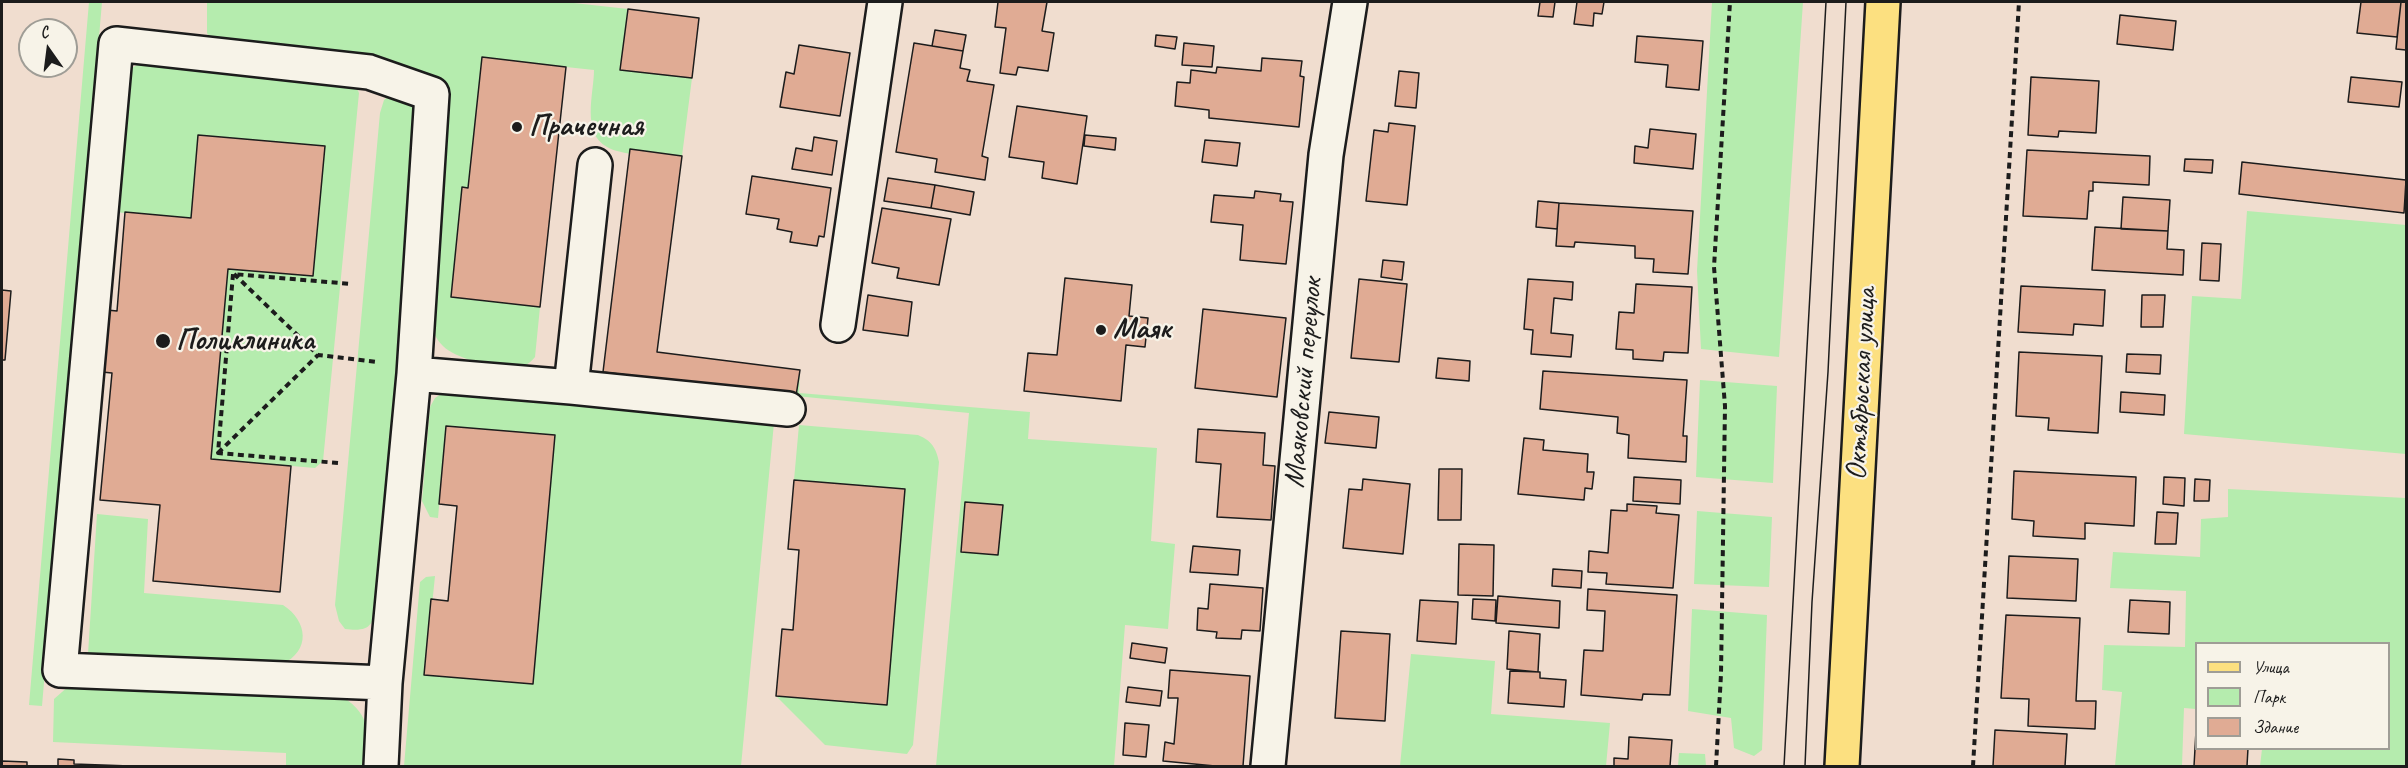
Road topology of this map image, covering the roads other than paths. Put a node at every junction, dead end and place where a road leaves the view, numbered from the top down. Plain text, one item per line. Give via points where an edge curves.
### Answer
1 (885, 2) edge
2 (1350, 2) edge
3 (1883, 2) edge
4 (595, 165) dead end
5 (838, 325) dead end
6 (413, 370) junction
7 (571, 387) junction
8 (788, 410) dead end
9 (385, 683) junction
10 (381, 766) edge
11 (1268, 766) edge
12 (1842, 766) edge

1 - 5 street
2 - 11 street, Маяковский переулок via 1326,154
3 - 12 main road, Октябрьская улица
4 - 7 street
6 - 7 street
6 - 9 street
6 - 9 street via 432,94 369,72 116,44 60,670
7 - 8 street
9 - 10 street

